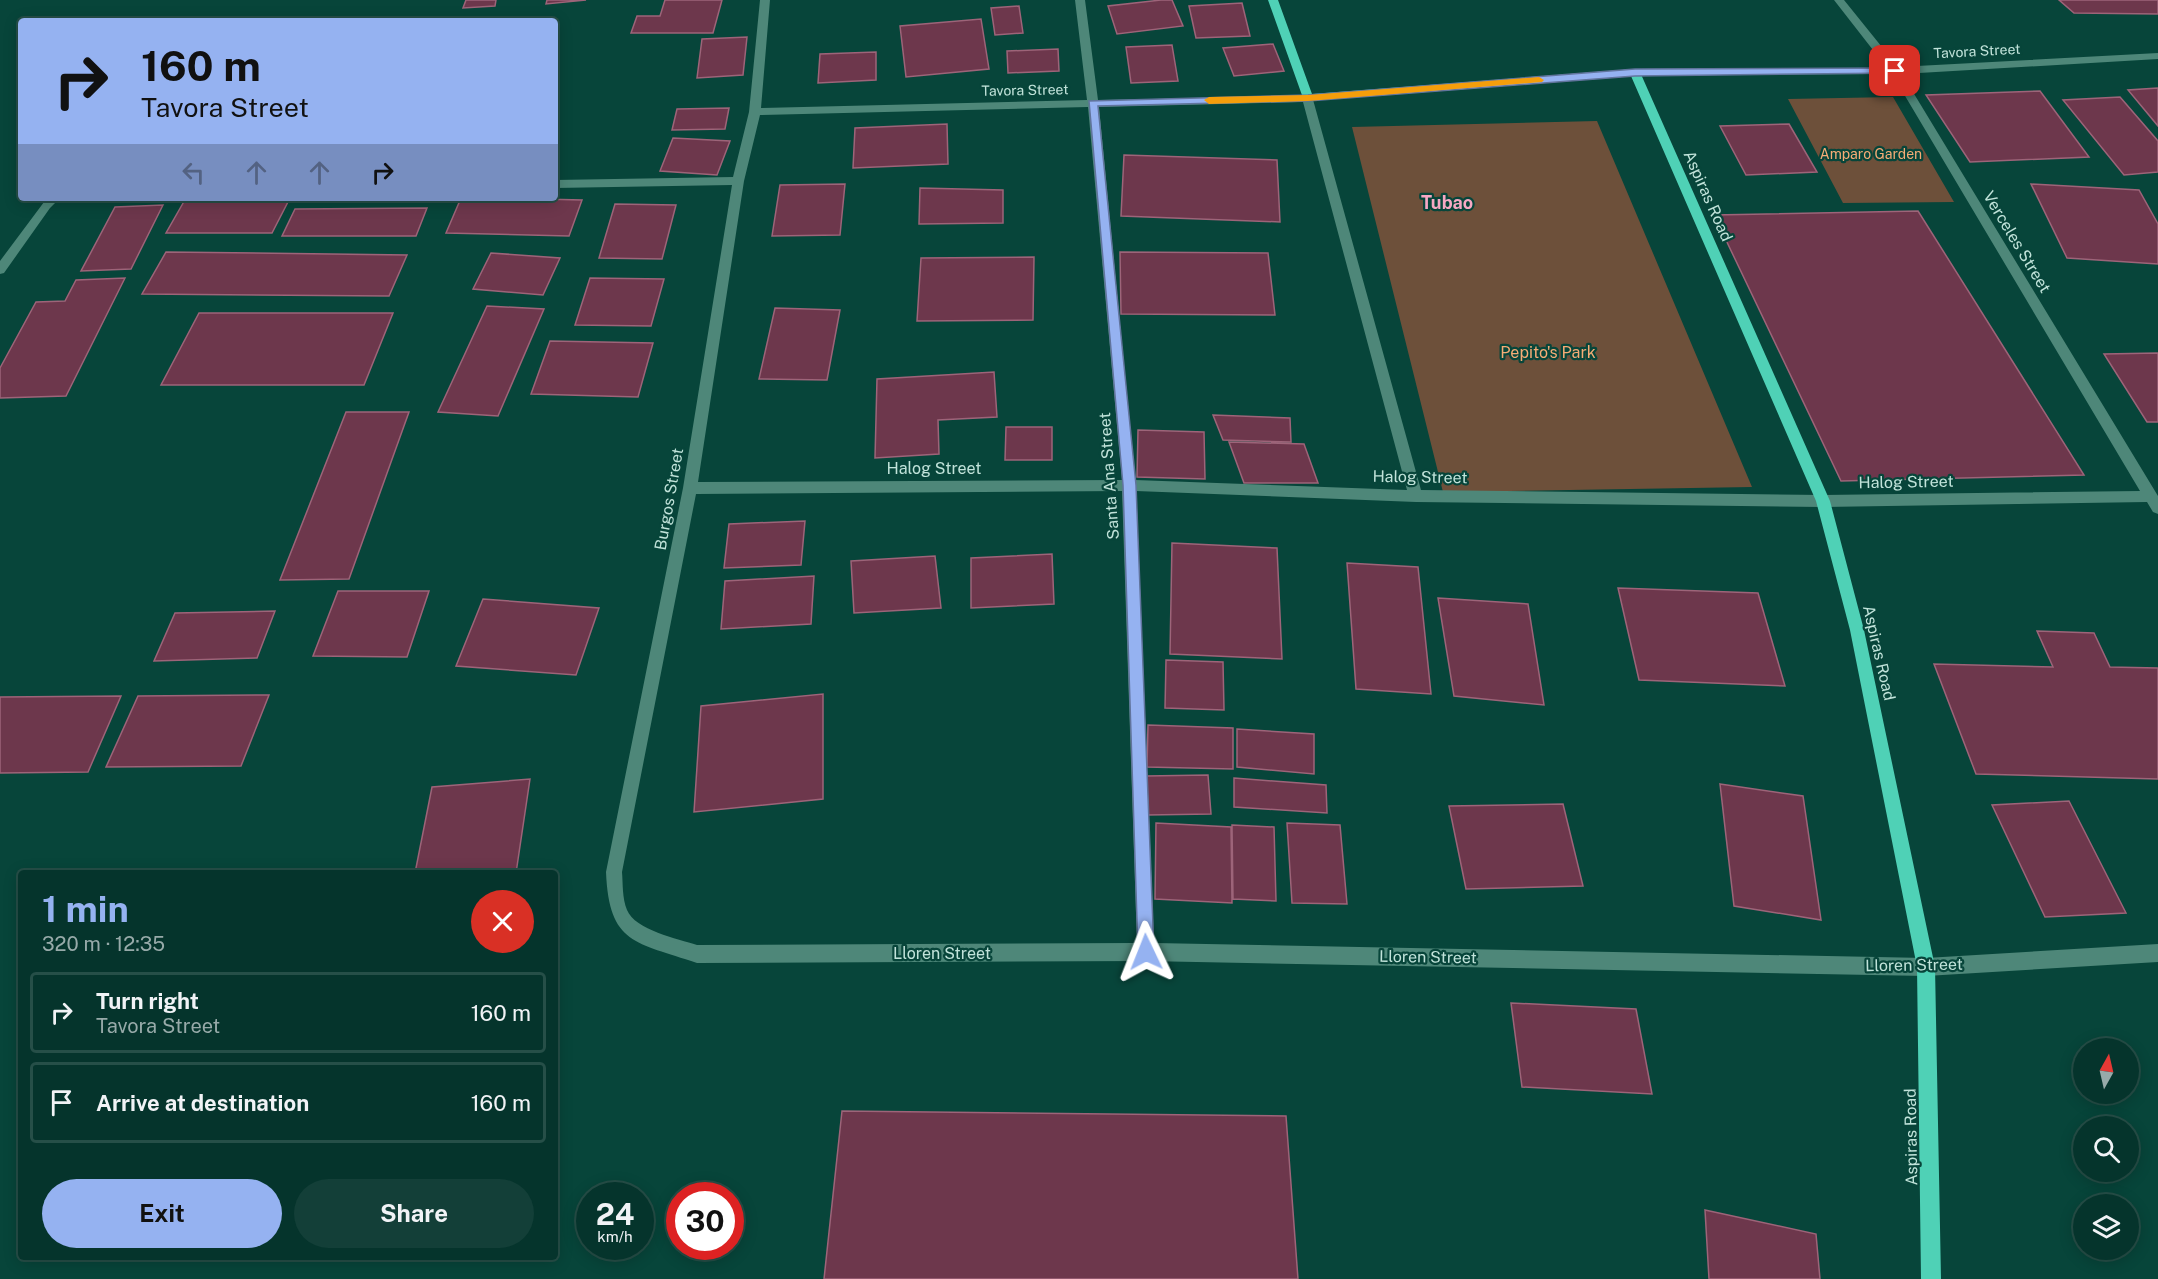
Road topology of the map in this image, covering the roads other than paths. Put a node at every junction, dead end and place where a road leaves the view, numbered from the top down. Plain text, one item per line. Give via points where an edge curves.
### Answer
1 (765, 0) edge
2 (1080, 0) edge
3 (1273, 0) edge
4 (1839, 0) edge
5 (2158, 56) edge
6 (1895, 71) junction
7 (1635, 72) junction
8 (1308, 98) junction
9 (1093, 103) junction
10 (755, 112) junction
11 (738, 181) junction
12 (558, 184) edge
13 (51, 201) edge
14 (0, 270) edge
15 (1129, 485) junction
16 (690, 488) junction
17 (1416, 496) junction
18 (1823, 501) junction
19 (2154, 502) edge
20 (1146, 952) junction
21 (2158, 953) edge
22 (697, 954) joint
23 (1926, 967) junction
24 (1931, 1279) edge

1 - 10 street, Burgos Street
2 - 9 street, Santa Ana Street
3 - 8 main road
4 - 6 street, Verceles Street
5 - 6 street, Tavora Street
6 - 7 street, Tavora Street
6 - 19 street, Verceles Street
7 - 8 main road, Tavora Street
7 - 18 main road, Aspiras Road
8 - 9 street, Tavora Street
8 - 17 street
9 - 10 street, Tavora Street
9 - 15 street, Santa Ana Street
10 - 11 street, Burgos Street
11 - 12 street
11 - 16 street, Burgos Street
13 - 14 street
15 - 16 street, Halog Street
15 - 17 street, Halog Street
15 - 20 street, Santa Ana Street
16 - 22 street, Burgos Street via 614,872 615,899 624,922
17 - 18 street, Halog Street
18 - 19 street, Halog Street
18 - 23 main road, Aspiras Road via 1857,630
20 - 22 street, Lloren Street
20 - 23 street, Lloren Street
21 - 23 street, Lloren Street
23 - 24 main road, Aspiras Road

